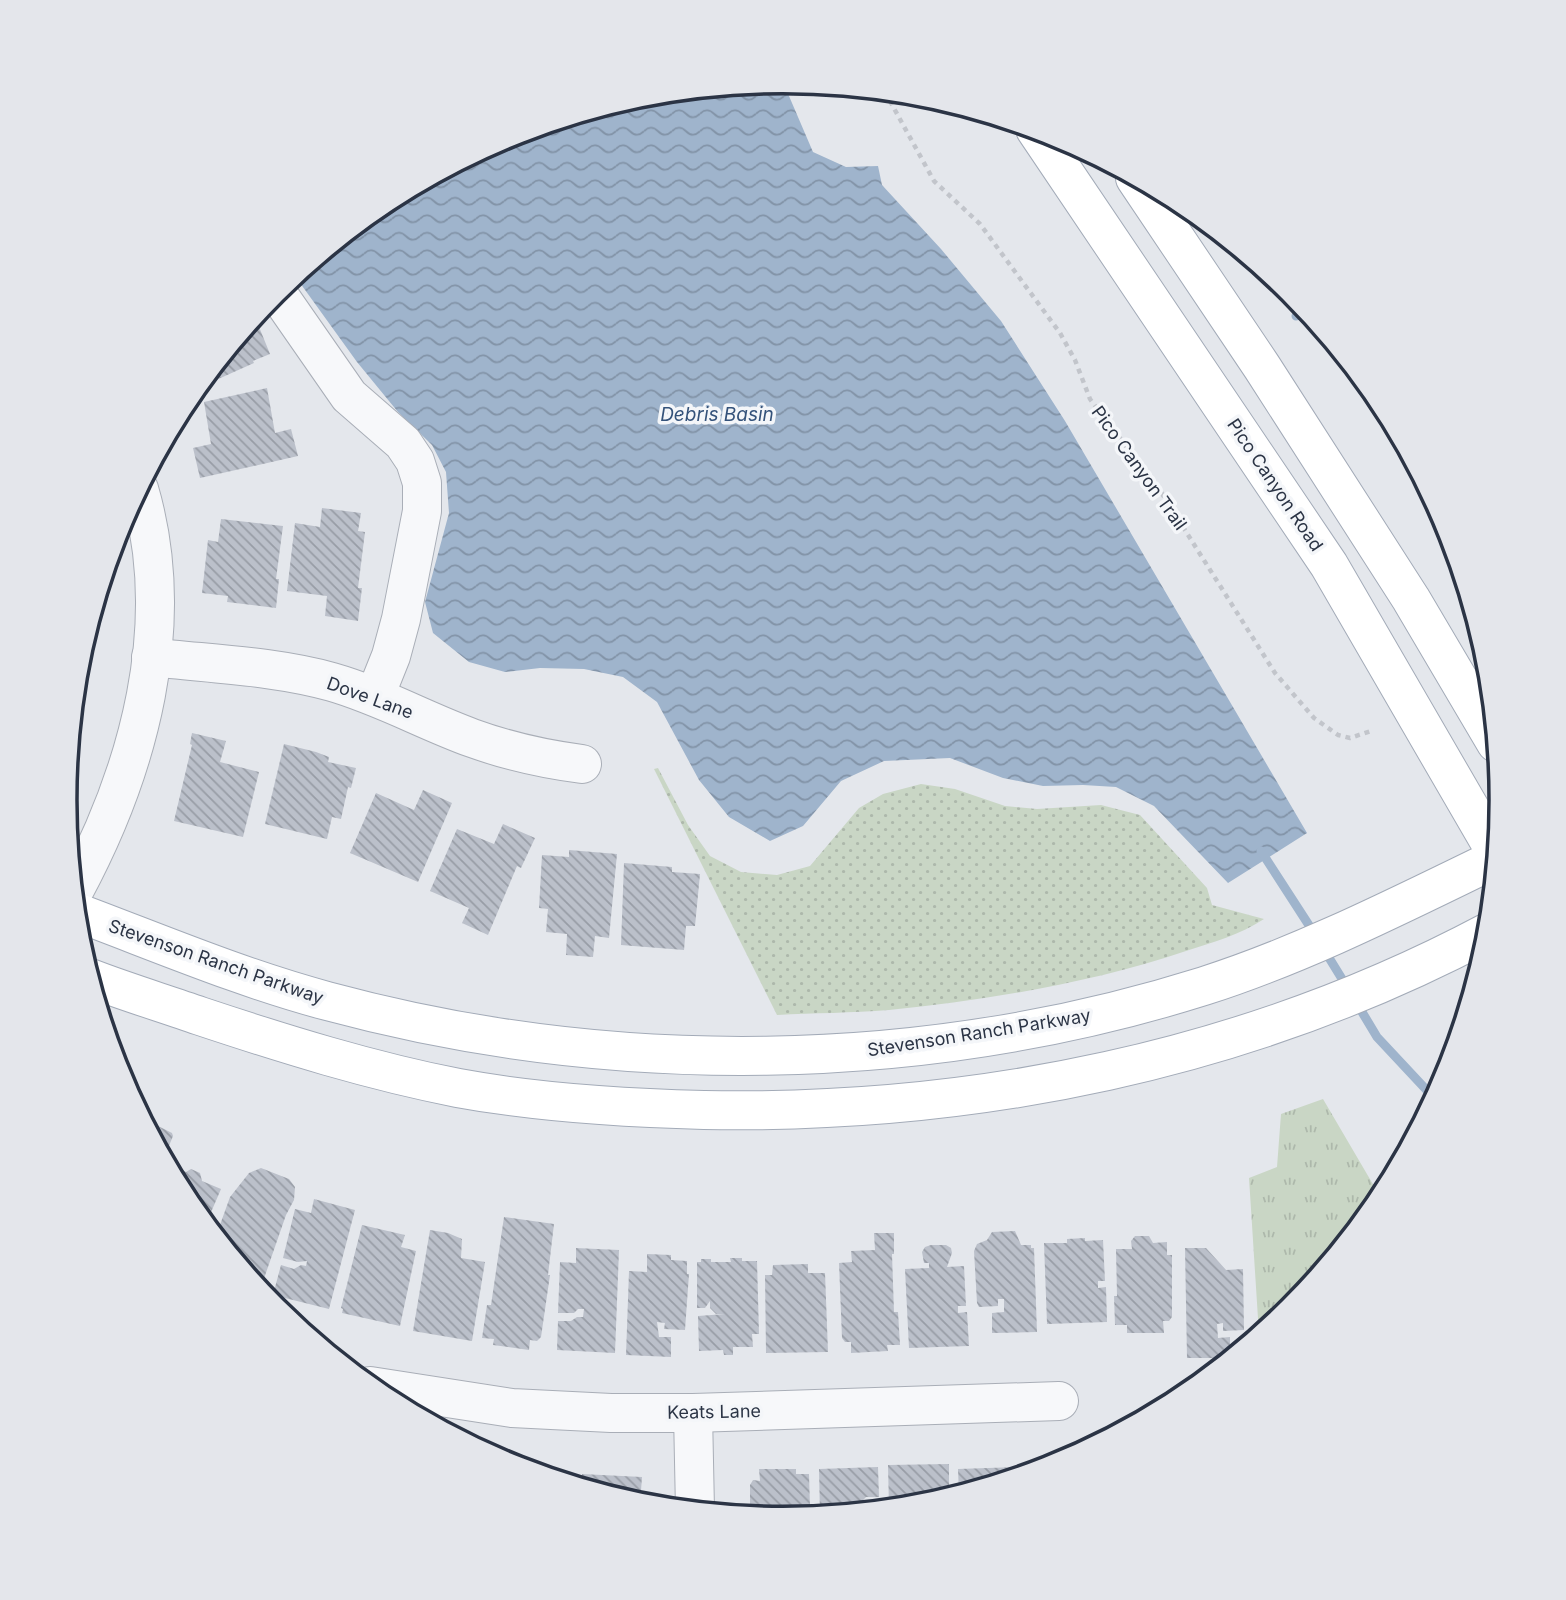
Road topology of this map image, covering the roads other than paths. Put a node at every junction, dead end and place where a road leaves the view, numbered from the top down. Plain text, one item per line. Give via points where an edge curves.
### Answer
1 (1045, 145) edge
2 (1147, 196) edge
3 (283, 302) edge
4 (142, 506) edge
5 (152, 657) junction
6 (375, 696) junction
7 (1484, 723) edge
8 (582, 764) dead end
9 (1487, 838) edge
10 (1485, 864) edge
11 (82, 875) edge
12 (87, 916) edge
13 (1475, 938) edge
14 (101, 982) edge
15 (396, 1390) edge
16 (1059, 1401) dead end
17 (693, 1413) junction
18 (695, 1500) edge

1 - 9 main road, Pico Canyon Road via 1329,565
2 - 7 main road via 1404,587
3 - 6 street via 349,396 403,443 422,484 422,511 401,619
4 - 5 street via 155,600
5 - 6 street, Dove Lane via 289,673
5 - 11 street via 132,755 112,813
6 - 8 street, Dove Lane via 512,751
10 - 12 main road, Stevenson Ranch Parkway via 1356,925 1206,985 1118,1010 1011,1031 819,1055 663,1055 503,1038 401,1019 233,971
13 - 14 main road via 1383,982 1247,1035 1076,1079 866,1107 766,1111 642,1109 458,1087 265,1038
15 - 17 street, Keats Lane via 512,1408
16 - 17 street, Keats Lane
17 - 18 street

